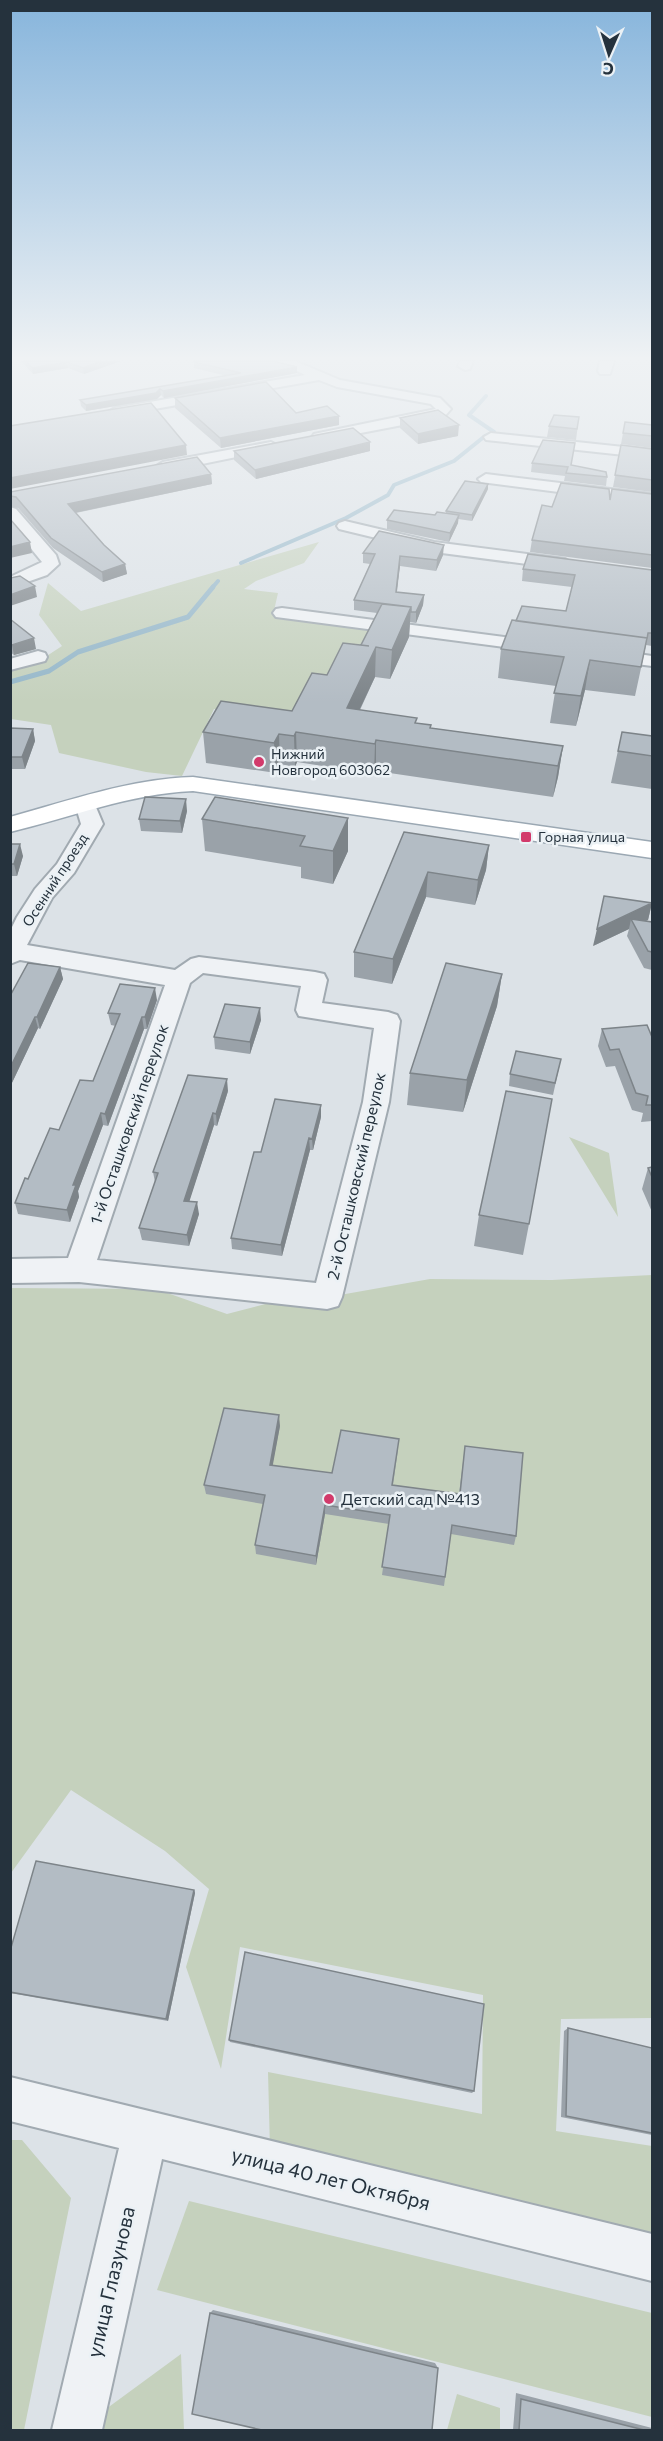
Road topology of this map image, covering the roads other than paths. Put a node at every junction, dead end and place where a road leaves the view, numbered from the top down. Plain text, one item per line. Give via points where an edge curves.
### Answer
1 (486, 479) dead end
2 (652, 499) edge
3 (10, 512) edge
4 (345, 526) dead end
5 (584, 566) edge
6 (10, 583) edge
7 (282, 613) dead end
8 (558, 649) edge
9 (582, 652) edge
10 (38, 657) dead end
11 (652, 661) edge
12 (10, 665) edge
13 (86, 804) junction
14 (10, 825) edge
15 (652, 850) edge
16 (12, 953) edge
17 (179, 979) junction
18 (79, 1270) junction
19 (10, 1271) edge
20 (10, 2099) edge
21 (145, 2134) junction
22 (652, 2258) edge
23 (77, 2430) edge

1 - 2 street
3 - 6 street via 51,564
4 - 5 street via 434,547
7 - 8 street
9 - 11 street
10 - 12 street
13 - 14 main road
13 - 15 main road via 146,788 193,784
13 - 16 street, Осенний проезд via 92,824 66,868 38,902
16 - 17 street
17 - 18 street, 1-й Осташковский переулок
17 - 18 street, 2-й Осташковский переулок via 199,965 315,981 308,1010 388,1021 376,1102 327,1297
18 - 19 street
20 - 21 street, улица 40 лет Октября
21 - 22 street, улица 40 лет Октября
21 - 23 street, улица Глазунова

